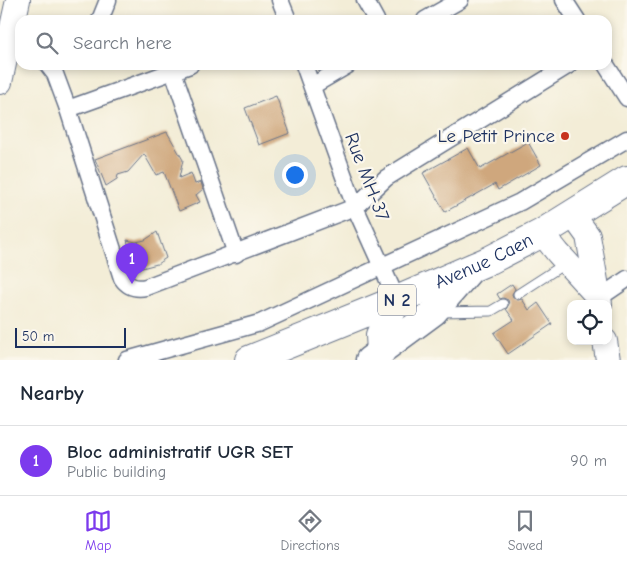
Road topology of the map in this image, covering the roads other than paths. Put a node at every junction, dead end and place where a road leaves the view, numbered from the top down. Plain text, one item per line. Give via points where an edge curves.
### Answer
1 (108, 0) edge
2 (280, 0) edge
3 (365, 0) edge
4 (460, 0) edge
5 (564, 0) edge
6 (102, 15) edge
7 (286, 15) edge
8 (373, 15) edge
9 (434, 15) edge
10 (574, 15) edge
11 (15, 25) edge
12 (56, 70) edge
13 (176, 70) edge
14 (306, 70) edge
15 (339, 70) edge
16 (561, 70) edge
17 (609, 70) edge
18 (173, 71) junction
19 (0, 82) edge
20 (312, 86) junction
21 (627, 98) edge
22 (68, 109) junction
23 (627, 139) edge
24 (627, 180) edge
25 (356, 207) junction
26 (572, 214) junction
27 (542, 233) junction
28 (236, 254) junction
29 (567, 263) junction
30 (382, 266) junction
31 (473, 267) junction
32 (627, 279) edge
33 (518, 294) dead end
34 (397, 300) junction
35 (598, 300) edge
36 (599, 300) edge
37 (600, 300) edge
38 (503, 304) dead end
39 (434, 312) junction
40 (606, 345) edge
41 (379, 357) edge
42 (127, 360) edge
43 (249, 360) edge
44 (608, 360) edge

1 - 6 street
2 - 7 street
3 - 8 street
4 - 9 street
5 - 10 street
11 - 19 main road
12 - 22 street
13 - 18 street
14 - 20 street, Rue MH-37
15 - 20 street
16 - 25 street via 386,178
17 - 21 street
18 - 22 street
18 - 28 street
20 - 25 street, Rue MH-37
22 - 28 street via 125,282 133,287 146,288
23 - 30 street via 520,202
24 - 26 highway, Avenue Caen / N 2
25 - 28 street
25 - 30 street, Rue MH-37
26 - 27 highway, Avenue Caen / N 2
26 - 36 main road via 588,236
27 - 29 main road
27 - 31 highway, Avenue Caen / N 2
29 - 33 lane
29 - 35 main road
30 - 34 street, Rue MH-37
30 - 42 street via 260,323
31 - 34 highway, Avenue Caen / N 2
31 - 39 main road
32 - 37 street
34 - 41 highway via 380,335
34 - 43 highway, Avenue Caen / N 2
38 - 39 lane via 491,311
39 - 41 main road
40 - 44 main road

